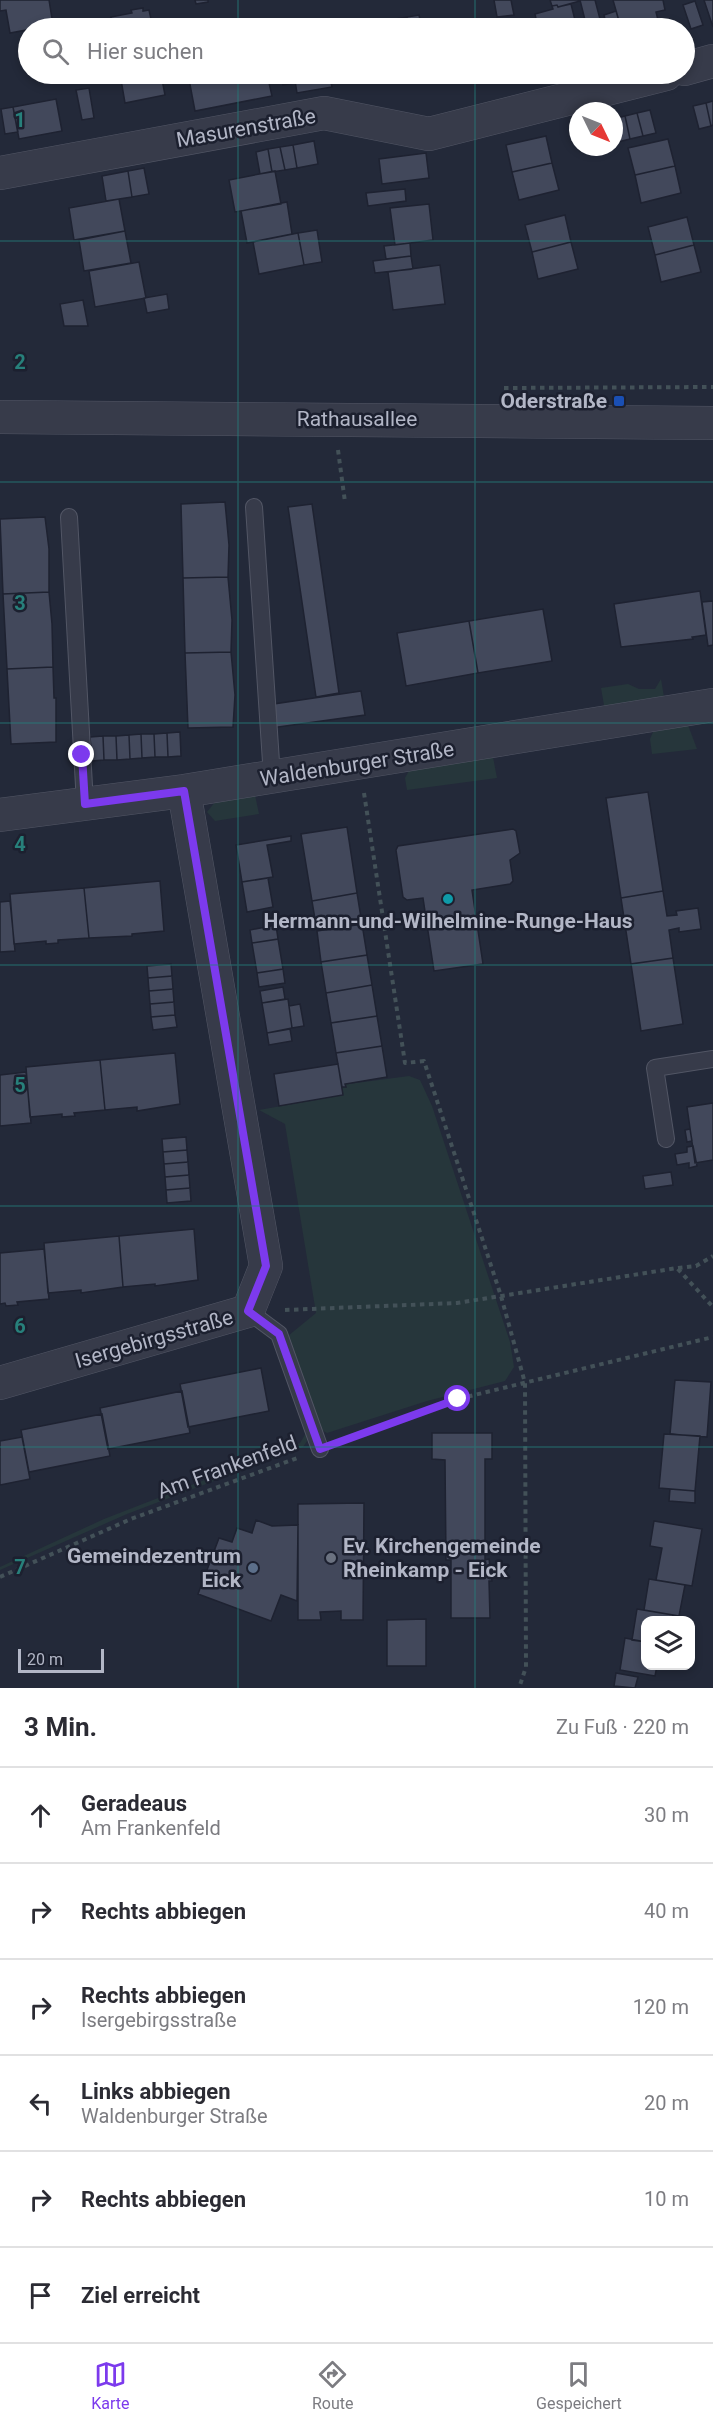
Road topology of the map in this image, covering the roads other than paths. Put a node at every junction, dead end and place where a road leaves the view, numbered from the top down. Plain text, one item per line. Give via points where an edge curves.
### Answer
1 (713, 61) edge
2 (695, 66) edge
3 (626, 84) edge
4 (0, 173) edge
5 (0, 417) edge
6 (713, 423) edge
7 (254, 507) dead end
8 (69, 516) dead end
9 (713, 705) edge
10 (272, 777) junction
11 (184, 791) junction
12 (85, 804) junction
13 (0, 815) edge
14 (713, 1059) edge
15 (666, 1139) dead end
16 (248, 1311) junction
17 (0, 1383) edge
18 (320, 1449) road end

1 - 2 street
3 - 4 street, Masurenstraße via 429,134 324,113
5 - 6 street, Rathausallee
7 - 10 lane
8 - 12 lane
9 - 10 street, Waldenburger Straße
10 - 11 street, Waldenburger Straße
11 - 12 street, Waldenburger Straße
11 - 16 street, Isergebirgsstraße via 266,1266
12 - 13 street, Waldenburger Straße
14 - 15 lane via 655,1068
16 - 17 street, Isergebirgsstraße
16 - 18 lane via 279,1334

